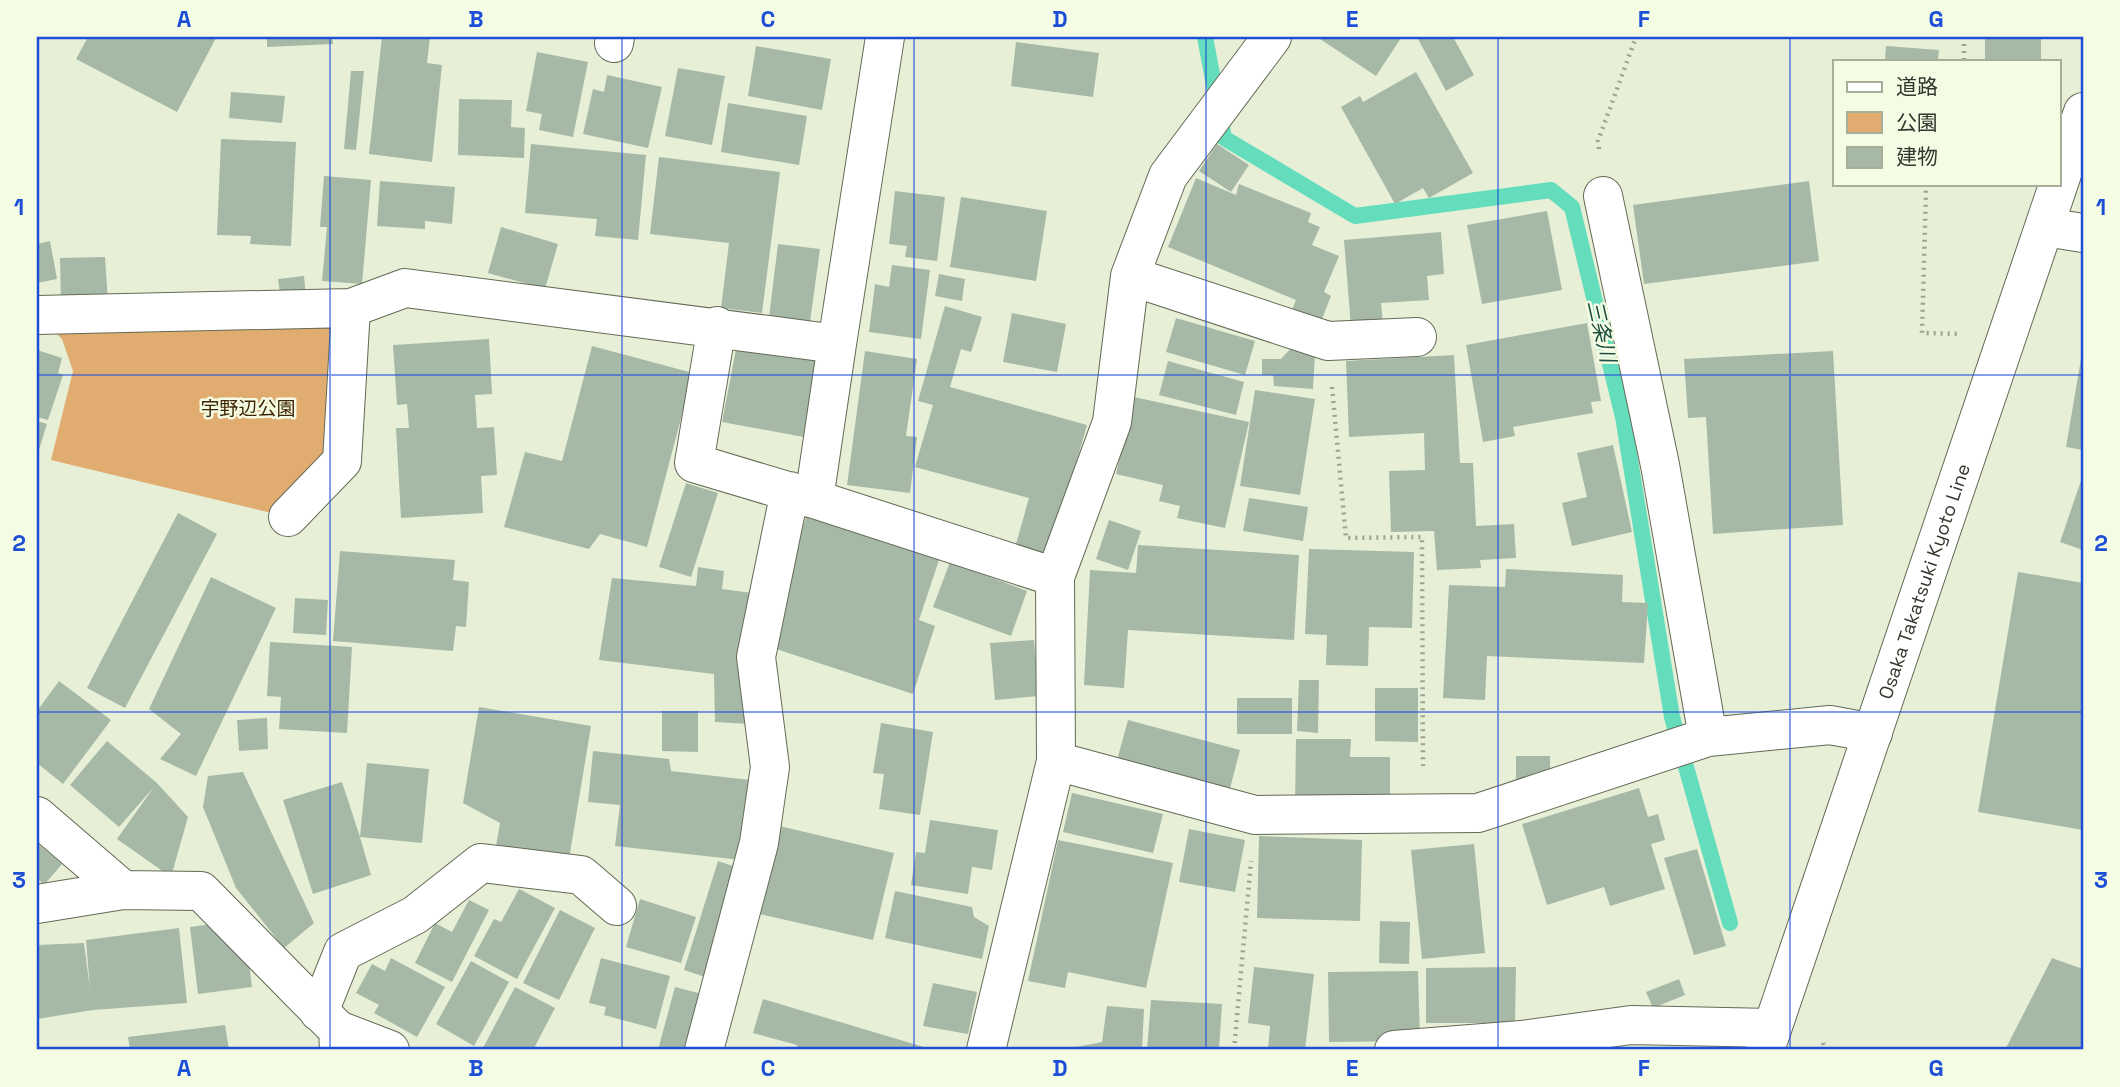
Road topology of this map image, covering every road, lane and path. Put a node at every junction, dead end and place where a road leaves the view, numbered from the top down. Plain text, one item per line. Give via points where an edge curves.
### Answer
1 (1272, 37) edge
2 (1636, 37) edge
3 (1964, 37) edge
4 (876, 38) edge
5 (1964, 60) edge
6 (2083, 113) edge
7 (2060, 182) edge
8 (1928, 186) edge
9 (2059, 186) edge
10 (1603, 196) joint
11 (2045, 227) junction
12 (2083, 233) edge
13 (1130, 276) junction
14 (351, 308) junction
15 (37, 315) edge
16 (717, 326) junction
17 (1972, 334) dead end
18 (1417, 337) dead end
19 (1328, 341) junction
20 (837, 344) junction
21 (802, 495) junction
22 (288, 517) dead end
23 (1055, 578) junction
24 (1873, 733) junction
25 (1708, 737) junction
26 (1056, 761) junction
27 (1423, 813) junction
28 (1255, 815) junction
29 (37, 816) edge
30 (123, 890) junction
31 (37, 904) edge
32 (617, 906) dead end
33 (332, 1031) edge
34 (1768, 1039) edge
35 (1823, 1043) dead end
36 (390, 1050) edge
37 (704, 1050) edge
38 (986, 1050) edge
39 (1234, 1050) edge
40 (1394, 1050) edge
41 (1825, 1050) edge

1 - 13 street via 1168,176
2 - 10 path via 1598,141
3 - 5 path
4 - 20 street
6 - 7 street, Osaka Takatsuki Kyoto Line
8 - 17 path via 1922,333
9 - 11 street, Osaka Takatsuki Kyoto Line
10 - 25 street via 1660,465
11 - 12 street
11 - 24 street, Osaka Takatsuki Kyoto Line
13 - 19 street
13 - 23 street via 1112,422
14 - 15 street
14 - 16 street via 405,288
14 - 22 street via 342,461
16 - 20 street
16 - 21 street via 694,463
18 - 19 street
19 - 27 path via 1346,538 1422,537
20 - 21 street
21 - 23 street
21 - 37 street via 756,657 769,767 759,843
23 - 26 street
24 - 25 street via 1830,725
24 - 34 street, Osaka Takatsuki Kyoto Line
25 - 27 street via 1478,813
26 - 28 street
26 - 38 street
27 - 28 street
28 - 39 path
29 - 30 street
30 - 31 street
30 - 33 street via 201,891
32 - 33 street via 581,875 481,863 415,915 343,952
33 - 36 street
34 - 40 street via 1631,1024 1522,1040
35 - 41 path

